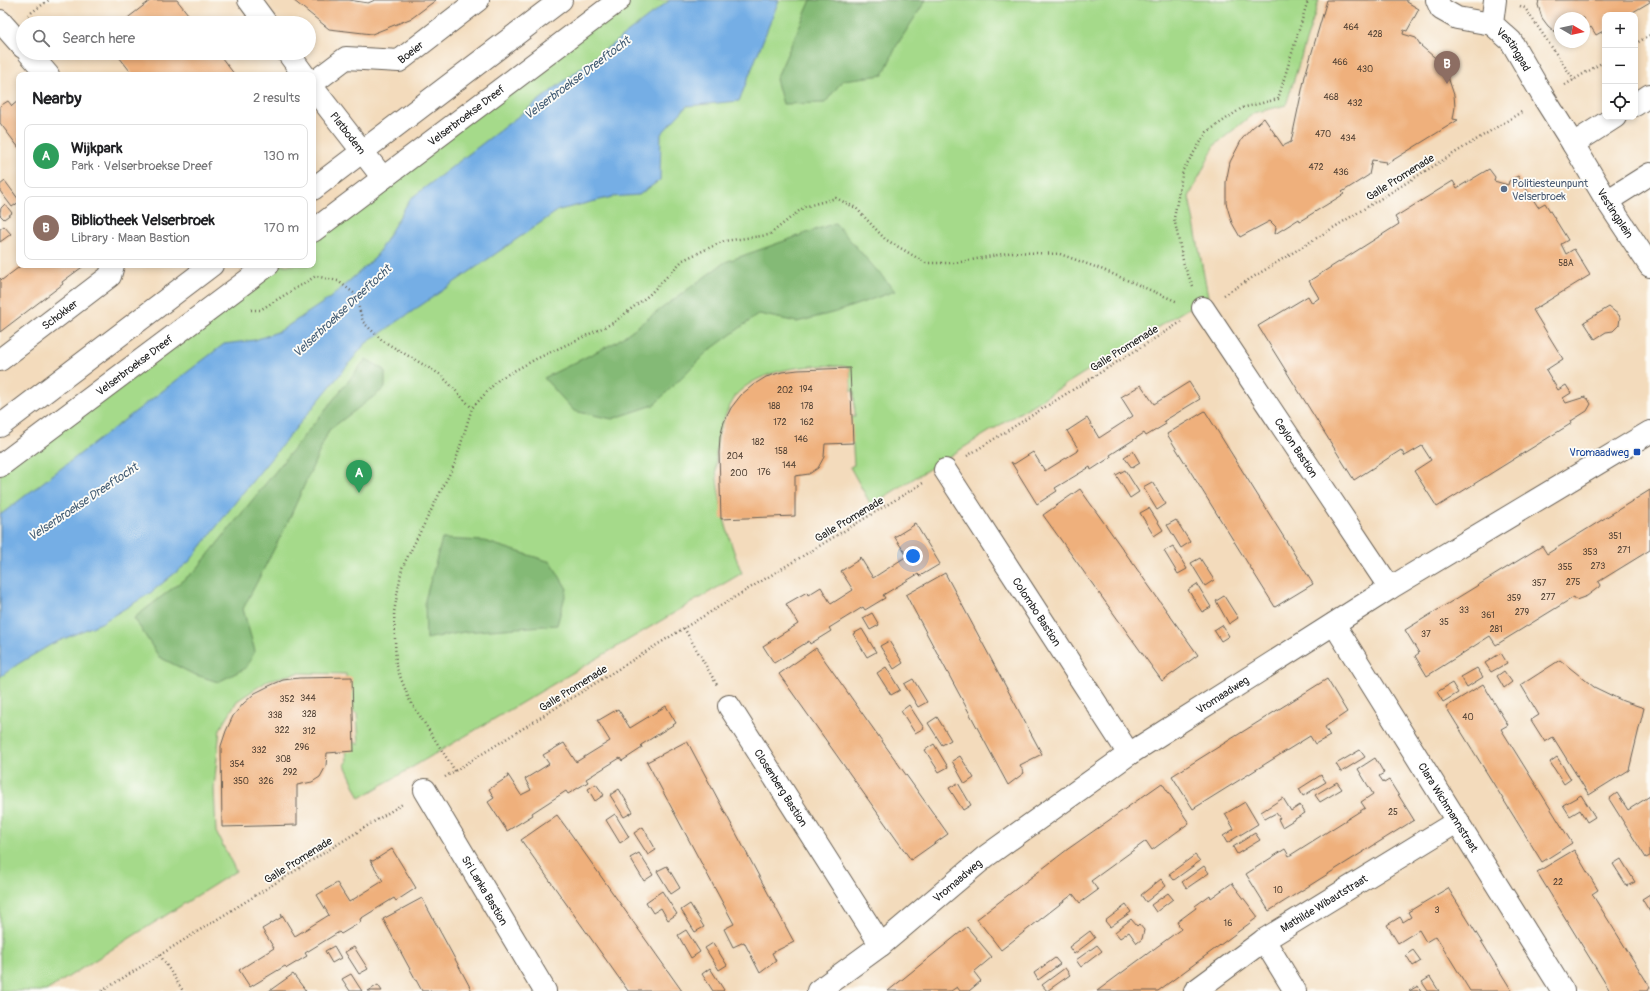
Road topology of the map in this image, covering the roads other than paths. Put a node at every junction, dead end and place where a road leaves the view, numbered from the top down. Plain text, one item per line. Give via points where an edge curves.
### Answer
1 (250, 0) edge
2 (478, 0) edge
3 (561, 0) edge
4 (619, 0) edge
5 (1437, 0) edge
6 (1504, 1) edge
7 (261, 16) edge
8 (1492, 24) junction
9 (3, 29) edge
10 (16, 41) edge
11 (35, 60) edge
12 (293, 60) edge
13 (45, 72) edge
14 (302, 72) edge
15 (316, 81) edge
16 (316, 92) edge
17 (1650, 95) edge
18 (1544, 98) joint
19 (1638, 103) edge
20 (1611, 120) edge
21 (1573, 144) junction
22 (362, 152) junction
23 (1650, 174) edge
24 (383, 178) junction
25 (316, 187) edge
26 (1607, 201) junction
27 (316, 229) edge
28 (1650, 266) edge
29 (113, 268) edge
30 (208, 268) edge
31 (264, 268) edge
32 (1203, 308) road end
33 (0, 360) edge
34 (0, 426) edge
35 (1650, 432) edge
36 (0, 466) edge
37 (945, 470) road end
38 (1390, 588) junction
39 (1334, 624) junction
40 (729, 706) road end
41 (1128, 754) junction
42 (425, 790) road end
43 (1458, 822) junction
44 (1264, 940) junction
45 (881, 945) junction
46 (546, 991) edge
47 (818, 991) edge
48 (1195, 991) edge
49 (1295, 991) edge
50 (1563, 991) edge

1 - 7 street
2 - 15 street, Boeier via 399,61 346,58
3 - 22 street
4 - 24 street, Velserbroekse Dreef
5 - 8 street via 1441,9 1457,18
6 - 8 street, Vestingpad
8 - 18 street, Vestingpad via 1511,41
9 - 10 street
11 - 13 street
12 - 14 street
16 - 22 street, Platbodem
17 - 19 street
18 - 21 street, Vestingplein
20 - 21 street
21 - 26 street, Vestingplein
22 - 24 street, Platbodem
22 - 25 street
23 - 26 street
24 - 27 street, Velserbroekse Dreef
26 - 28 street, Vestingplein
29 - 33 street, Schokker via 110,276
30 - 34 street
31 - 36 street, Velserbroekse Dreef
32 - 38 street, Ceylon Bastion
35 - 38 street, Vromaadweg
37 - 41 street, Colombo Bastion
38 - 39 street, Vromaadweg
39 - 41 street, Vromaadweg
39 - 43 street, Clara Wichmannstraat
40 - 45 street, Closenberg Bastion
41 - 45 street, Vromaadweg via 985,857
42 - 46 street, Sri Lanka Bastion
43 - 44 street, Mathilde Wibautstraat
43 - 50 street, Clara Wichmannstraat
44 - 48 street, Mathilde Wibautstraat
44 - 49 street
45 - 47 street, Vromaadweg

